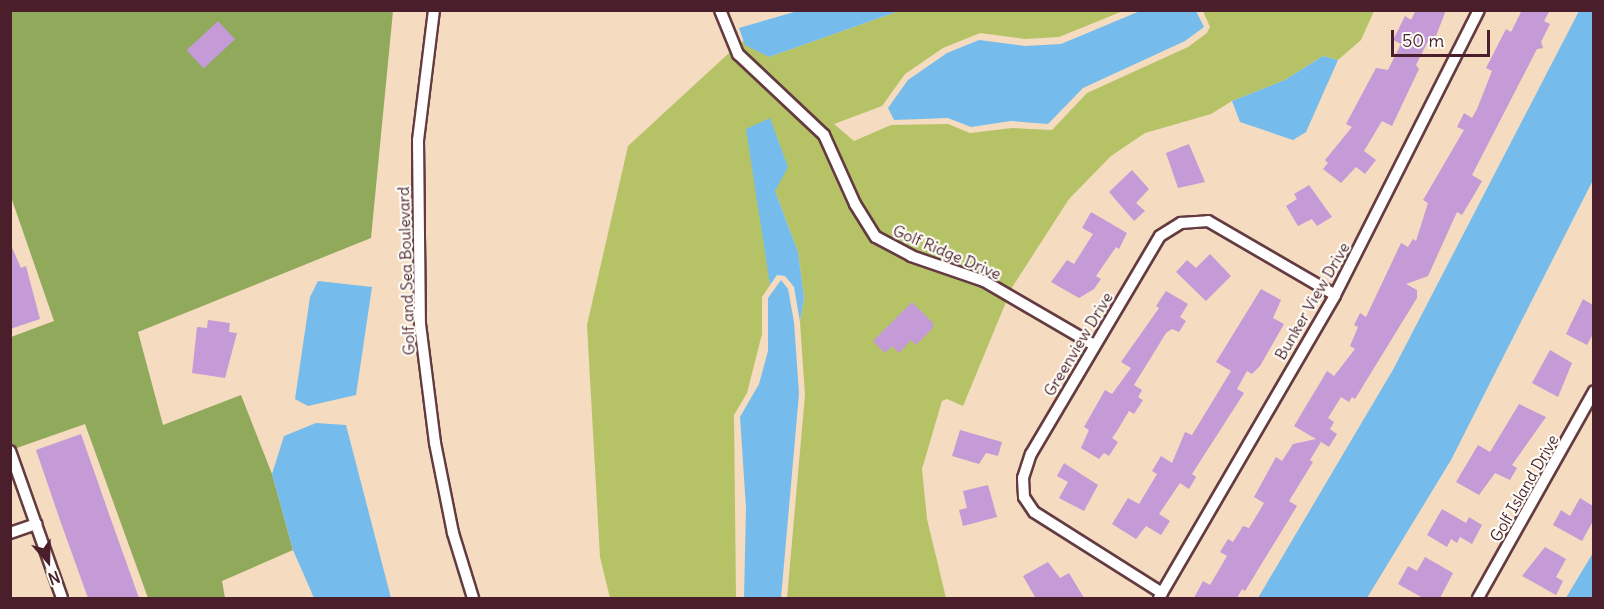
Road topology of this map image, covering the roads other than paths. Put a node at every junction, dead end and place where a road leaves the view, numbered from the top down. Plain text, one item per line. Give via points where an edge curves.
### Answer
1 (435, 10) edge
2 (720, 10) edge
3 (1479, 10) edge
4 (1335, 295) junction
5 (1094, 345) junction
6 (1593, 391) edge
7 (10, 451) edge
8 (36, 524) junction
9 (10, 533) edge
10 (1160, 596) edge
11 (62, 598) edge
12 (473, 598) edge
13 (1478, 598) edge

1 - 12 street, Golf and Sea Boulevard via 418,140 420,324 435,443 453,532
2 - 5 street, Golf Ridge Drive via 738,54 824,135 855,204 876,237 911,256 984,281
3 - 4 street, Bunker View Drive
4 - 5 street, Greenview Drive via 1208,221 1181,223 1161,236
4 - 10 street, Bunker View Drive
5 - 10 street, Greenview Drive via 1031,454 1023,478 1024,497 1049,524
6 - 13 street, Golf Island Drive
7 - 8 street
8 - 9 street
8 - 11 street

